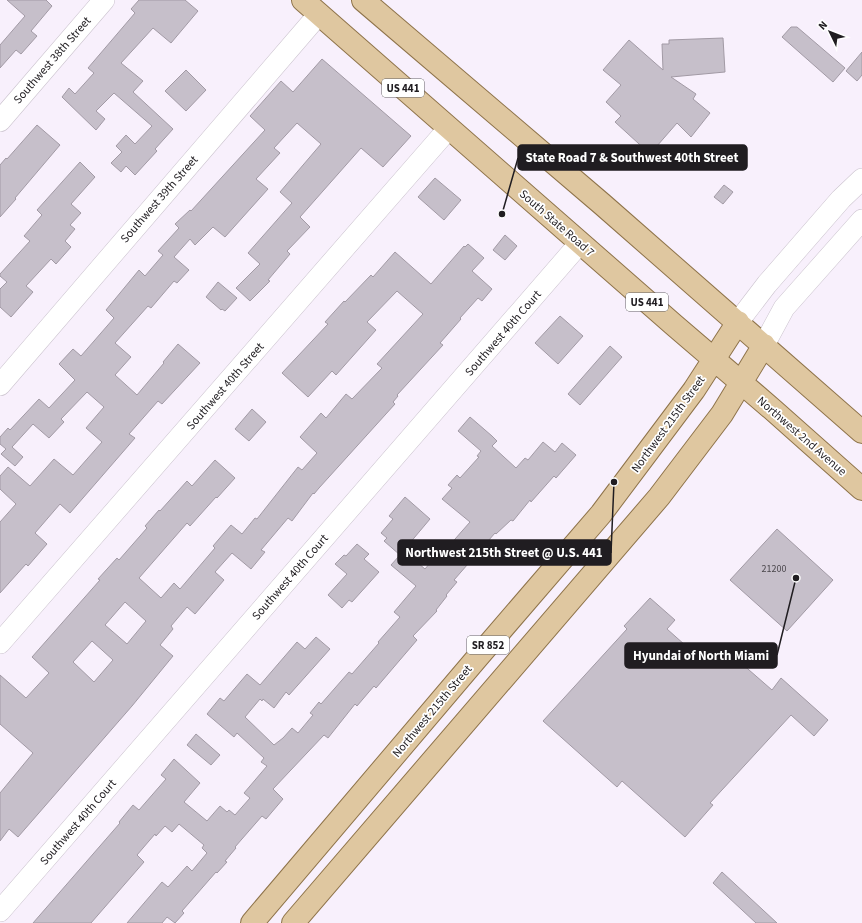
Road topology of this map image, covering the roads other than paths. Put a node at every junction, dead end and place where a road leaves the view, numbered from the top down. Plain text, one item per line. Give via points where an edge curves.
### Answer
1 (104, 0) edge
2 (363, 0) edge
3 (311, 7) edge
4 (0, 121) edge
5 (449, 128) junction
6 (862, 179) edge
7 (862, 220) edge
8 (580, 244) junction
9 (738, 322) junction
10 (764, 345) junction
11 (714, 360) junction
12 (741, 383) junction
13 (0, 385) edge
14 (862, 432) edge
15 (862, 489) edge
16 (0, 643) edge
17 (477, 658) junction
18 (502, 680) junction
19 (0, 911) edge
20 (252, 923) edge
21 (293, 923) edge

1 - 4 street, Southwest 38th Street
2 - 9 main road
3 - 5 main road, South State Road 7 / US 441
3 - 13 street, Southwest 39th Street
5 - 8 main road, South State Road 7 / US 441
5 - 16 street, Southwest 40th Street
6 - 9 street, Northwest 215th Street via 841,199 767,284
7 - 10 street via 784,308
8 - 11 main road, South State Road 7 / US 441
8 - 19 street, Southwest 40th Court
9 - 10 main road
9 - 11 main road, Northwest 215th Street / SR 852
10 - 12 main road, SR 852
10 - 14 main road
11 - 12 main road, South State Road 7 / US 441
11 - 17 main road, Northwest 215th Street / SR 852 via 601,514
12 - 15 main road, Northwest 2nd Avenue / US 441
12 - 18 main road, SR 852 via 722,414 660,497
17 - 18 main road
17 - 20 main road, Northwest 215th Street / SR 852
18 - 21 main road, SR 852

